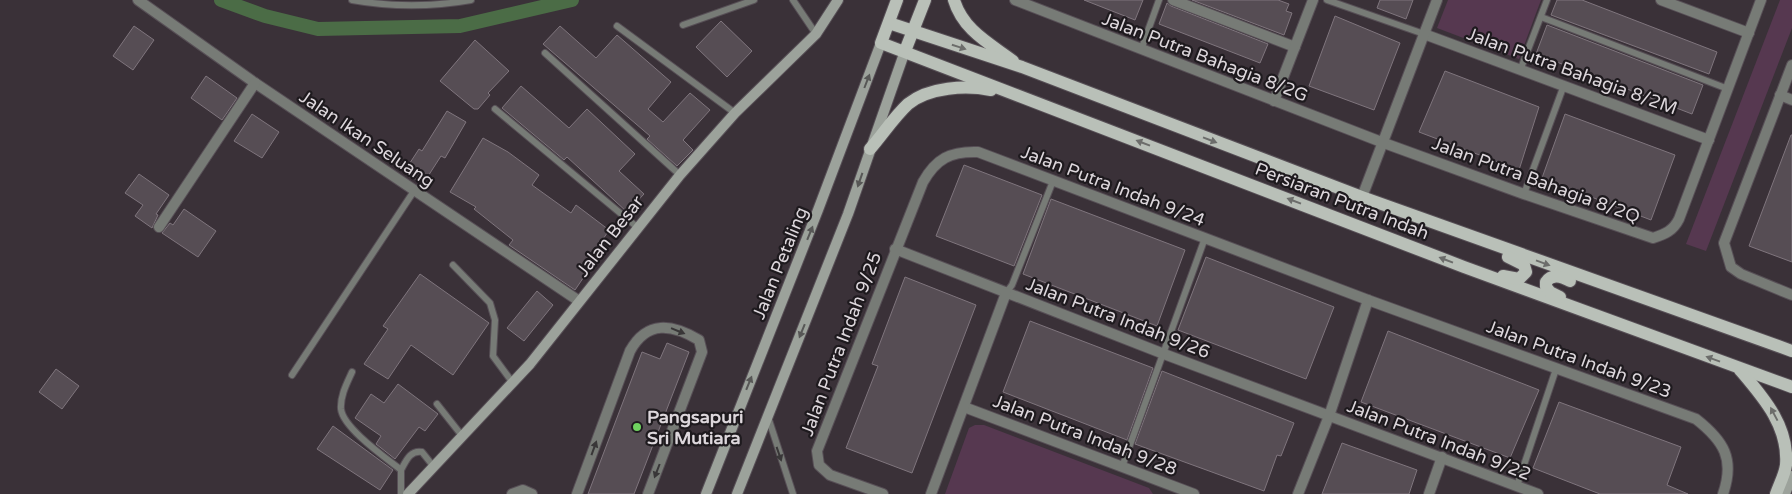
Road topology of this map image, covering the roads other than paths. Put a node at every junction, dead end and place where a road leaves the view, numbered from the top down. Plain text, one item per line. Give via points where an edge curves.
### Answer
1 (138, 0) edge
2 (352, 0) edge
3 (471, 0) edge
4 (754, 0) edge
5 (793, 0) edge
6 (838, 0) edge
7 (897, 0) edge
8 (925, 0) edge
9 (954, 0) edge
10 (1015, 0) edge
11 (1159, 0) edge
12 (1173, 0) edge
13 (1313, 0) edge
14 (1327, 0) edge
15 (1437, 0) edge
16 (1548, 0) edge
17 (1662, 0) edge
18 (1761, 0) edge
19 (1541, 18) junction
20 (889, 23) junction
21 (683, 25) dead end
22 (617, 26) dead end
23 (913, 32) junction
24 (1749, 33) junction
25 (816, 34) junction
26 (1424, 34) junction
27 (881, 43) junction
28 (1295, 47) junction
29 (1141, 50) junction
30 (905, 51) junction
31 (544, 53) dead end
32 (1792, 65) edge
33 (1022, 67) junction
34 (1521, 68) junction
35 (255, 83) junction
36 (1564, 85) junction
37 (1728, 89) junction
38 (1013, 94) junction
39 (1780, 96) junction
40 (1792, 100) edge
41 (1274, 101) junction
42 (495, 109) dead end
43 (735, 113) junction
44 (1709, 140) junction
45 (1384, 142) junction
46 (870, 149) junction
47 (680, 175) junction
48 (1053, 181) junction
49 (414, 191) junction
50 (1524, 194) junction
51 (1362, 198) junction
52 (159, 227) dead end
53 (637, 227) junction
54 (1205, 238) junction
55 (1483, 241) junction
56 (895, 249) junction
57 (453, 265) dead end
58 (1464, 267) junction
59 (1616, 289) junction
60 (1006, 293) junction
61 (1792, 295) edge
62 (1368, 300) junction
63 (579, 301) junction
64 (1602, 319) junction
65 (1729, 328) junction
66 (1792, 351) edge
67 (1164, 354) junction
68 (1792, 360) edge
69 (1738, 368) junction
70 (1556, 369) junction
71 (352, 372) dead end
72 (292, 375) dead end
73 (513, 384) junction
74 (1792, 387) edge
75 (437, 404) dead end
76 (964, 407) junction
77 (768, 413) junction
78 (1329, 416) junction
79 (463, 437) junction
80 (1442, 458) junction
81 (434, 467) junction
82 (1122, 467) junction
83 (401, 470) junction
84 (1792, 476) edge
85 (1517, 486) junction
86 (1168, 489) edge
87 (401, 494) edge
88 (408, 494) edge
89 (512, 494) edge
90 (532, 494) edge
91 (577, 494) edge
92 (648, 494) edge
93 (706, 494) edge
94 (737, 494) edge
95 (793, 494) edge
96 (883, 494) edge
97 (931, 494) edge
98 (1194, 494) edge
99 (1298, 494) edge
100 (1429, 494) edge
101 (1538, 494) edge
102 (1723, 494) edge
103 (1776, 494) edge
104 (1785, 494) edge

1 - 35 street, Jalan Ikan Seluang
2 - 3 lane via 376,4 446,4
4 - 21 lane
5 - 25 lane
6 - 25 main road, Jalan Besar
7 - 20 main road
8 - 23 main road
9 - 33 main road via 970,28
10 - 29 street, Jalan Putra Bahagia 8/2G
11 - 29 lane
12 - 28 street
13 - 28 street
14 - 26 lane
15 - 26 street
16 - 19 lane
17 - 24 street
18 - 24 street, Jalan Putra Bahagia 8/2Q
19 - 34 lane
19 - 37 lane
20 - 23 main road, Persiaran Putra Indah
20 - 27 main road
22 - 43 lane
23 - 30 main road
23 -> 33 main road, Persiaran Putra Indah
24 - 37 street, Jalan Putra Bahagia 8/2Q
25 - 43 main road, Jalan Besar
26 - 34 street, Jalan Putra Bahagia 8/2M
26 - 45 street
27 - 30 main road, Persiaran Putra Indah
93 -> 27 main road, Jalan Petaling
28 - 41 street
29 - 41 street, Jalan Putra Bahagia 8/2G
30 - 38 main road, Persiaran Putra Indah
30 - 46 main road
31 - 47 lane
32 - 39 street
33 -> 51 main road, Persiaran Putra Indah
34 - 36 street, Jalan Putra Bahagia 8/2M
35 - 49 street, Jalan Ikan Seluang
35 - 52 street
36 - 44 street, Jalan Putra Bahagia 8/2M
36 - 50 lane
37 - 44 street, Jalan Putra Bahagia 8/2Q
38 - 46 main road via 963,88 929,94 910,103
58 -> 38 main road, Persiaran Putra Indah
39 - 40 street
39 - 61 street via 1724,243 1731,267
41 - 45 street, Jalan Putra Bahagia 8/2G
42 - 53 lane
43 - 47 main road, Jalan Besar
44 - 50 street, Jalan Putra Bahagia 8/2Q via 1675,227 1653,238
45 - 50 street, Jalan Putra Bahagia 8/2Q
45 - 51 street
46 -> 77 main road via 848,214
47 - 53 main road, Jalan Besar
48 - 54 street, Jalan Putra Indah 9/24
48 - 56 street, Jalan Putra Indah 9/24 via 978,152 956,154 937,161 923,182
48 - 60 lane
49 - 63 street, Jalan Ikan Seluang
49 - 72 lane
51 - 55 main road, Persiaran Putra Indah
53 - 63 main road, Jalan Besar
54 - 62 street, Jalan Putra Indah 9/24
54 - 67 lane
55 - 58 main road via 1524,265 1525,275 1514,279
55 -> 59 main road, Persiaran Putra Indah
56 - 60 street, Jalan Putra Indah 9/26
56 - 96 street, Jalan Putra Indah 9/25 via 817,451 819,465 830,475
57 - 73 lane via 490,303 495,320 493,356
58 - 64 main road, Persiaran Putra Indah
59 - 64 main road via 1592,288 1558,276 1546,282 1550,292 1585,307
59 - 65 main road, Persiaran Putra Indah
60 - 67 street, Jalan Putra Indah 9/26
60 - 76 street
62 - 70 street, Jalan Putra Indah 9/23
62 - 78 street
63 - 73 main road, Jalan Besar
69 -> 64 main road, Persiaran Putra Indah
65 - 66 main road, Persiaran Putra Indah
65 - 68 main road
67 - 78 street, Jalan Putra Indah 9/26
67 - 82 lane
69 - 74 main road, Persiaran Putra Indah
103 -> 69 main road via 1786,466 1785,443 1772,409
70 - 85 lane
70 - 102 street, Jalan Putra Indah 9/23 via 1696,419 1709,429 1726,457 1729,476
71 - 83 lane via 342,397 341,410 345,421
73 - 79 main road, Jalan Besar
75 - 79 lane
76 - 82 street, Jalan Putra Indah 9/28
76 - 97 street
77 - 94 main road
77 -> 95 lane
78 - 80 street, Jalan Putra Indah 9/22
78 - 99 street
79 - 81 main road, Jalan Besar
80 - 85 street, Jalan Putra Indah 9/22
80 - 100 street
81 - 83 lane via 422,452 416,451
81 - 88 main road, Jalan Besar
82 - 86 street, Jalan Putra Indah 9/28
83 - 87 lane
84 - 104 main road
85 - 101 street, Jalan Putra Indah 9/22
86 - 98 street, Jalan Putra Indah 9/28
89 - 90 street via 523,490
91 -> 92 street via 632,346 643,335 661,327 670,327 699,340 702,352

